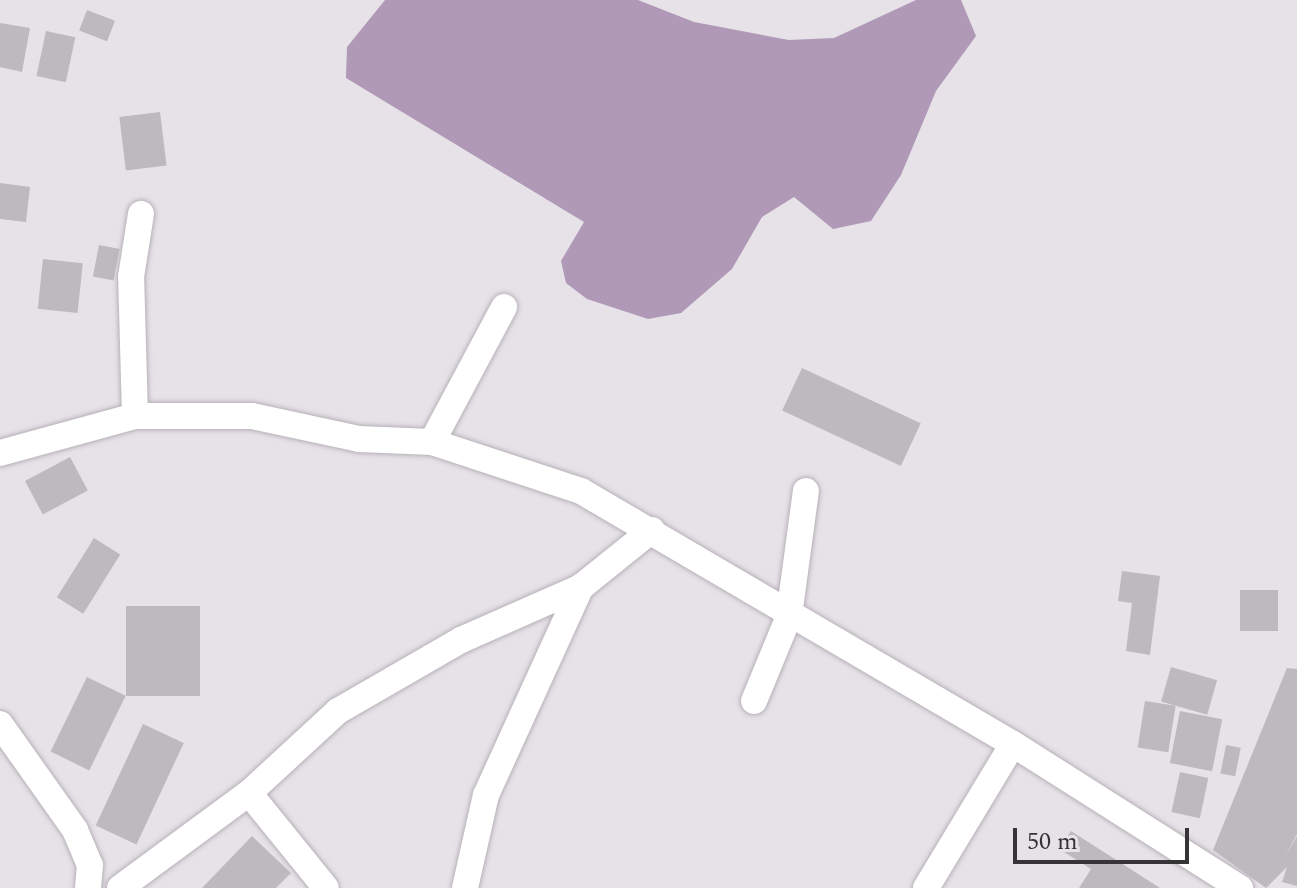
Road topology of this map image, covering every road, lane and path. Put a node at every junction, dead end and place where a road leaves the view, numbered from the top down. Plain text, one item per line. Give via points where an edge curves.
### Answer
1 (141, 214) dead end
2 (504, 307) dead end
3 (135, 416) junction
4 (432, 442) junction
5 (0, 453) edge
6 (806, 491) dead end
7 (652, 530) junction
8 (581, 587) junction
9 (789, 616) junction
10 (754, 701) dead end
11 (0, 724) edge
12 (1013, 744) junction
13 (249, 793) junction
14 (88, 888) edge
15 (120, 888) edge
16 (326, 888) edge
17 (465, 888) edge
18 (926, 888) edge
19 (1240, 888) edge

1 - 3 street via 131,277
2 - 4 street
3 - 4 street via 252,416 359,439
3 - 5 street
4 - 7 street via 581,491
6 - 9 street
7 - 8 street
7 - 9 street
8 - 13 street via 461,640 338,711
8 - 17 street via 486,795
9 - 10 street
9 - 12 street
11 - 14 street via 75,830 90,865
12 - 18 street
12 - 19 street
13 - 15 street
13 - 16 street

